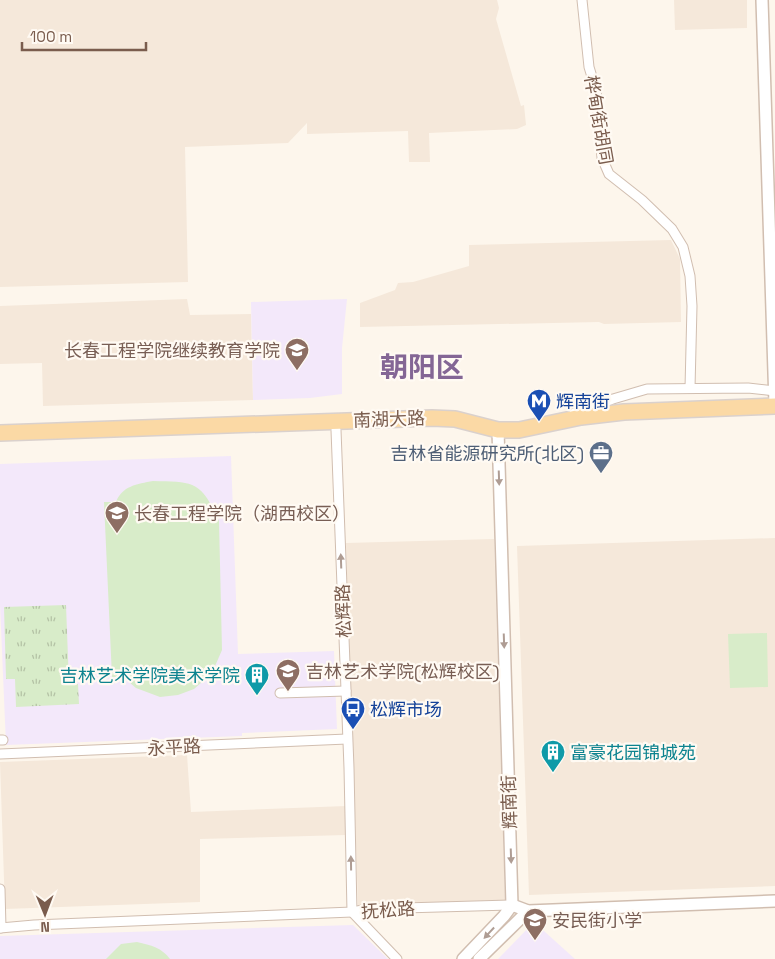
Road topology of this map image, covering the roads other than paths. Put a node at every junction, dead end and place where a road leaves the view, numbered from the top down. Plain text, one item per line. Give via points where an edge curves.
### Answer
1 (582, 0) edge
2 (762, 0) edge
3 (690, 388) junction
4 (775, 391) edge
5 (775, 405) edge
6 (775, 416) edge
7 (546, 425) junction
8 (336, 430) junction
9 (0, 433) edge
10 (498, 434) junction
11 (0, 443) edge
12 (346, 691) junction
13 (280, 693) dead end
14 (348, 739) junction
15 (0, 754) edge
16 (0, 889) edge
17 (775, 901) edge
18 (512, 905) junction
19 (528, 911) junction
20 (352, 912) junction
21 (1, 928) edge
22 (397, 959) edge
23 (463, 959) edge
24 (479, 959) edge

1 - 3 street, 桦甸街胡同 via 589,67 596,90 602,158 609,174 672,229 683,247 690,276 692,306
2 - 4 street
3 - 4 street
3 - 7 street via 647,390 613,399
4 - 5 street
5 - 7 main road, 南湖大路 via 624,412
6 - 10 main road, 南湖大路 via 616,422 516,439
7 - 10 main road, 南湖大路
8 - 10 main road, 南湖大路 via 437,426
8 - 11 main road, 南湖大路
12 -> 8 street, 松辉路
9 - 10 main road, 南湖大路 via 432,418 455,419
10 -> 18 street, 辉南街
12 - 13 street
12 - 14 street, 松辉路
14 - 15 street, 永平路
20 -> 14 street, 松辉路
16 - 21 street
17 - 19 street, 抚松路
18 - 19 street, 抚松路
18 - 20 street, 抚松路
18 -> 23 street
19 - 24 street
20 - 21 street, 抚松路
20 - 22 street

